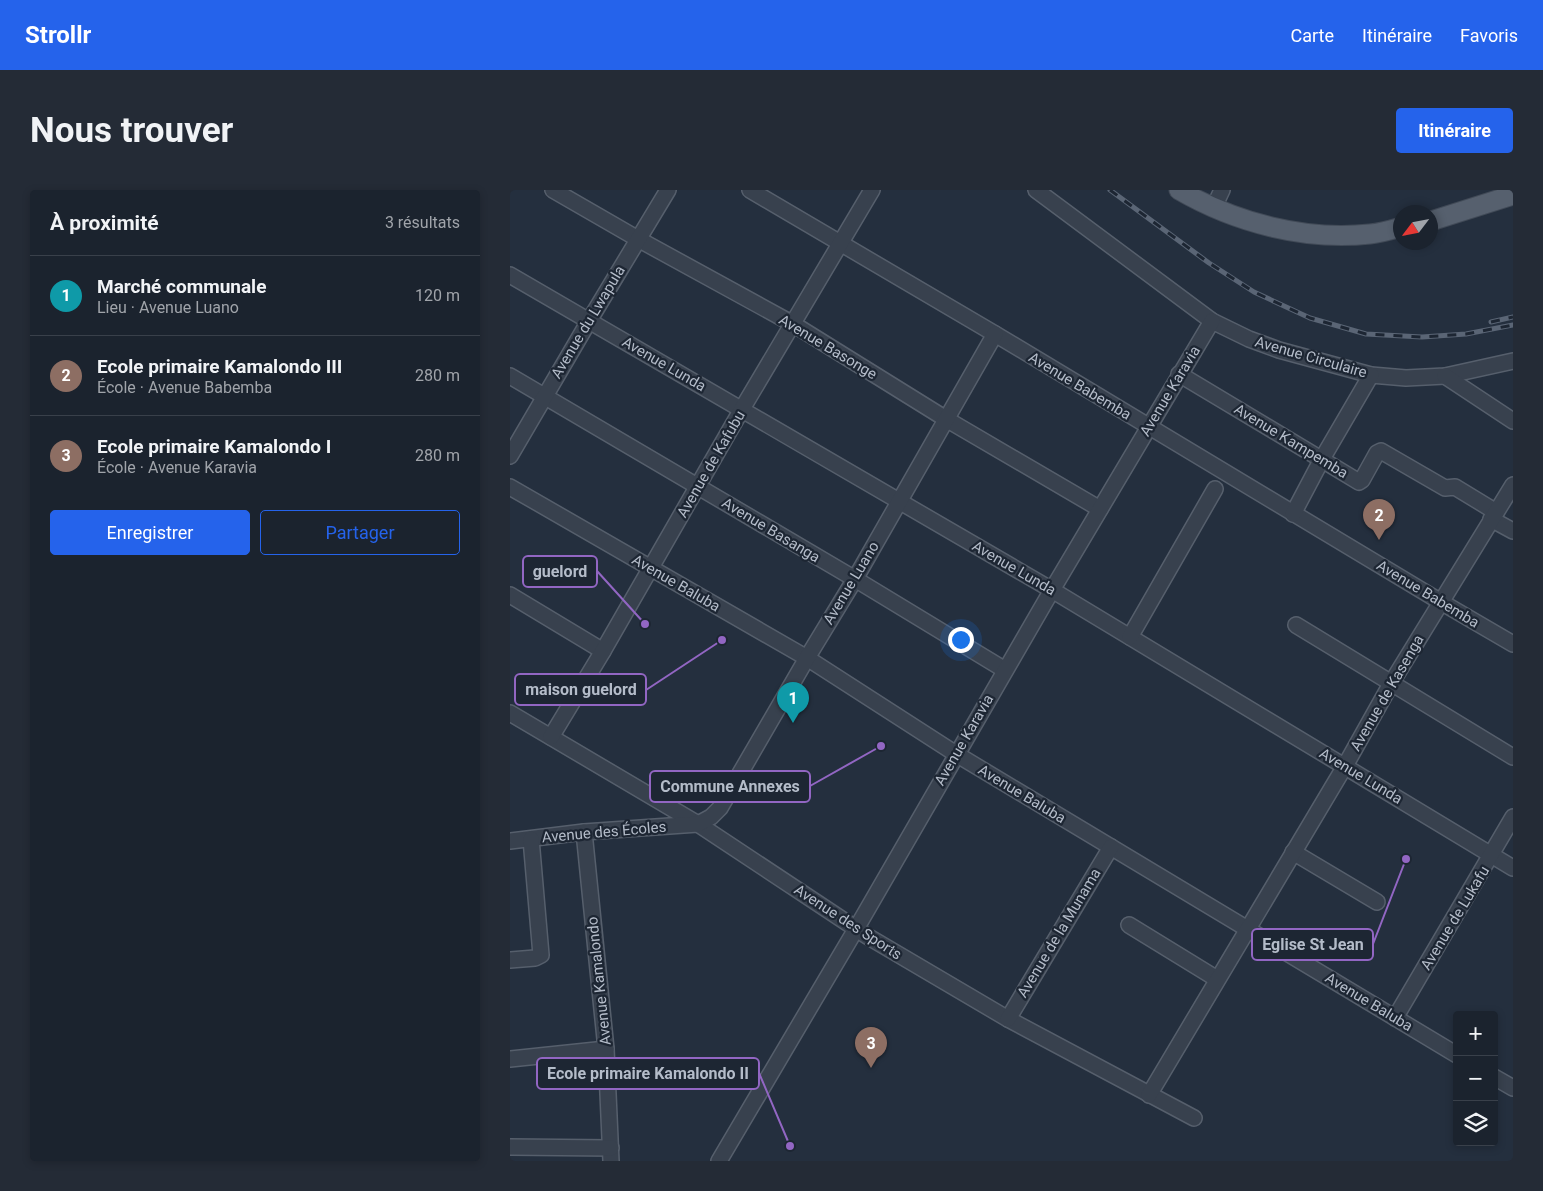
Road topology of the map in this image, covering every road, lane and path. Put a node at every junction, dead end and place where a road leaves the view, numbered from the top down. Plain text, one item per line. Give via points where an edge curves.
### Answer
1 (553, 190) edge
2 (668, 190) edge
3 (750, 190) edge
4 (872, 190) edge
5 (1036, 190) edge
6 (1179, 190) edge
7 (1222, 190) edge
8 (1507, 194) edge
9 (1214, 208) junction
10 (1438, 218) edge
11 (1393, 229) edge
12 (638, 240) junction
13 (841, 243) junction
14 (510, 276) edge
15 (1212, 320) junction
16 (589, 321) junction
17 (793, 324) junction
18 (996, 334) junction
19 (1513, 361) edge
20 (1179, 374) junction
21 (1371, 375) junction
22 (510, 376) edge
23 (1445, 376) junction
24 (544, 396) junction
25 (742, 409) junction
26 (946, 419) junction
27 (1513, 421) edge
28 (1148, 427) junction
29 (510, 456) edge
30 (1322, 459) junction
31 (1513, 485) edge
32 (510, 487) edge
33 (699, 487) junction
34 (1214, 489) dead end
35 (899, 501) junction
36 (1100, 509) junction
37 (1293, 514) junction
38 (1494, 516) junction
39 (1513, 531) edge
40 (650, 569) junction
41 (855, 579) junction
42 (1052, 590) junction
43 (510, 595) edge
44 (1441, 602) junction
45 (1296, 625) dead end
46 (1130, 637) junction
47 (1513, 644) edge
48 (603, 651) junction
49 (807, 658) junction
50 (1005, 670) junction
51 (1392, 682) junction
52 (510, 713) edge
53 (551, 737) junction
54 (956, 754) junction
55 (1513, 757) edge
56 (1344, 766) junction
57 (1513, 817) edge
58 (698, 824) junction
59 (584, 832) junction
60 (531, 839) junction
61 (510, 841) edge
62 (1110, 848) junction
63 (1293, 852) junction
64 (1492, 855) junction
65 (1513, 868) edge
66 (1377, 902) dead end
67 (1129, 925) dead end
68 (856, 929) junction
69 (1247, 929) junction
70 (510, 960) edge
71 (1217, 979) junction
72 (1396, 1018) junction
73 (1008, 1019) junction
74 (606, 1049) junction
75 (1453, 1053) edge
76 (510, 1059) edge
77 (1498, 1079) edge
78 (1513, 1088) edge
79 (1149, 1095) junction
80 (1194, 1118) dead end
81 (510, 1147) edge
82 (611, 1154) edge
83 (719, 1161) edge

1 - 12 street, Avenue Basonge
2 - 12 street, Avenue du Lwapula
3 - 13 street, Avenue Babemba
4 - 13 street, Avenue de Kafubu
5 - 15 street, Avenue Circulaire
6 - 9 main road
7 - 9 street
8 - 10 main road
9 - 11 main road via 1268,227 1310,233 1371,234
12 - 16 street, Avenue du Lwapula
12 - 17 street, Avenue Basonge
13 - 17 street, Avenue de Kafubu
13 - 18 street, Avenue Babemba
14 - 16 street, Avenue Lunda
15 - 20 street, Avenue Karavia
15 - 21 street, Avenue Circulaire via 1279,350
16 - 24 street, Avenue du Lwapula
16 - 25 street, Avenue Lunda
17 - 25 street, Avenue de Kafubu
17 - 26 street, Avenue Basonge
18 - 26 street, Avenue Luano
18 - 28 street, Avenue Babemba
19 - 23 street, Avenue Circulaire
20 - 28 street, Avenue Karavia
20 - 30 street, Avenue Kampemba
21 - 23 street, Avenue Circulaire via 1406,378
21 - 30 street
22 - 24 street, Avenue Basanga
23 - 27 street
24 - 29 street, Avenue du Lwapula
24 - 33 street, Avenue Basanga
25 - 33 street, Avenue de Kafubu
25 - 35 street, Avenue Lunda
26 - 35 street, Avenue Luano
26 - 36 street, Avenue Basonge
28 - 36 street, Avenue Karavia
28 - 37 street, Avenue Babemba
30 - 37 street
30 - 38 street, Avenue Kampemba via 1359,482 1381,451 1445,488 1455,487
31 - 38 street, Avenue de Kasenga
32 - 40 street, Avenue Baluba
33 - 40 street, Avenue de Kafubu
33 - 41 street, Avenue Basanga
34 - 46 street
35 - 41 street, Avenue Luano
35 - 42 street, Avenue Lunda
36 - 42 street, Avenue Karavia
37 - 44 street, Avenue Babemba
38 - 39 street, Avenue Kampemba
38 - 44 street, Avenue de Kasenga
40 - 48 street, Avenue de Kafubu
40 - 49 street, Avenue Baluba
41 - 49 street, Avenue Luano
41 - 50 street, Avenue Basanga
42 - 46 street, Avenue Lunda
42 - 50 street, Avenue Karavia
43 - 48 street
44 - 47 street, Avenue Babemba
44 - 51 street, Avenue de Kasenga
45 - 51 street
46 - 56 street, Avenue Lunda
48 - 53 street, Avenue de Kafubu
49 - 54 street, Avenue Baluba
49 - 58 street, Avenue Luano via 726,800
50 - 54 street, Avenue Karavia
51 - 55 street
51 - 56 street, Avenue de Kasenga
52 - 53 street, Avenue des Sports
53 - 58 street, Avenue des Sports
54 - 62 street, Avenue Baluba
54 - 68 street, Avenue Karavia
56 - 63 street, Avenue de Kasenga
56 - 64 street, Avenue Lunda
57 - 64 street, Avenue de Lukafu
58 - 59 street, Avenue des Écoles
58 - 68 street, Avenue des Sports
59 - 60 street, Avenue des Écoles
59 - 74 street, Avenue Kamalondo
60 - 61 street, Avenue des Écoles
60 - 70 street via 541,955
62 - 69 street, Avenue Baluba
62 - 73 street, Avenue de la Munama
63 - 66 street
63 - 69 street, Avenue de Kasenga
64 - 65 street, Avenue Lunda
64 - 72 street, Avenue de Lukafu
67 - 71 street
68 - 73 street, Avenue des Sports
68 - 83 street, Avenue Karavia
69 - 71 street, Avenue de Kasenga
69 - 72 street, Avenue Baluba
71 - 79 street, Avenue de Kasenga
72 - 75 street, Avenue Baluba
73 - 79 street, Avenue des Sports
74 - 76 street
74 - 82 street, Avenue Kamalondo
77 - 78 street
79 - 80 street, Avenue des Sports
81 - 82 street

